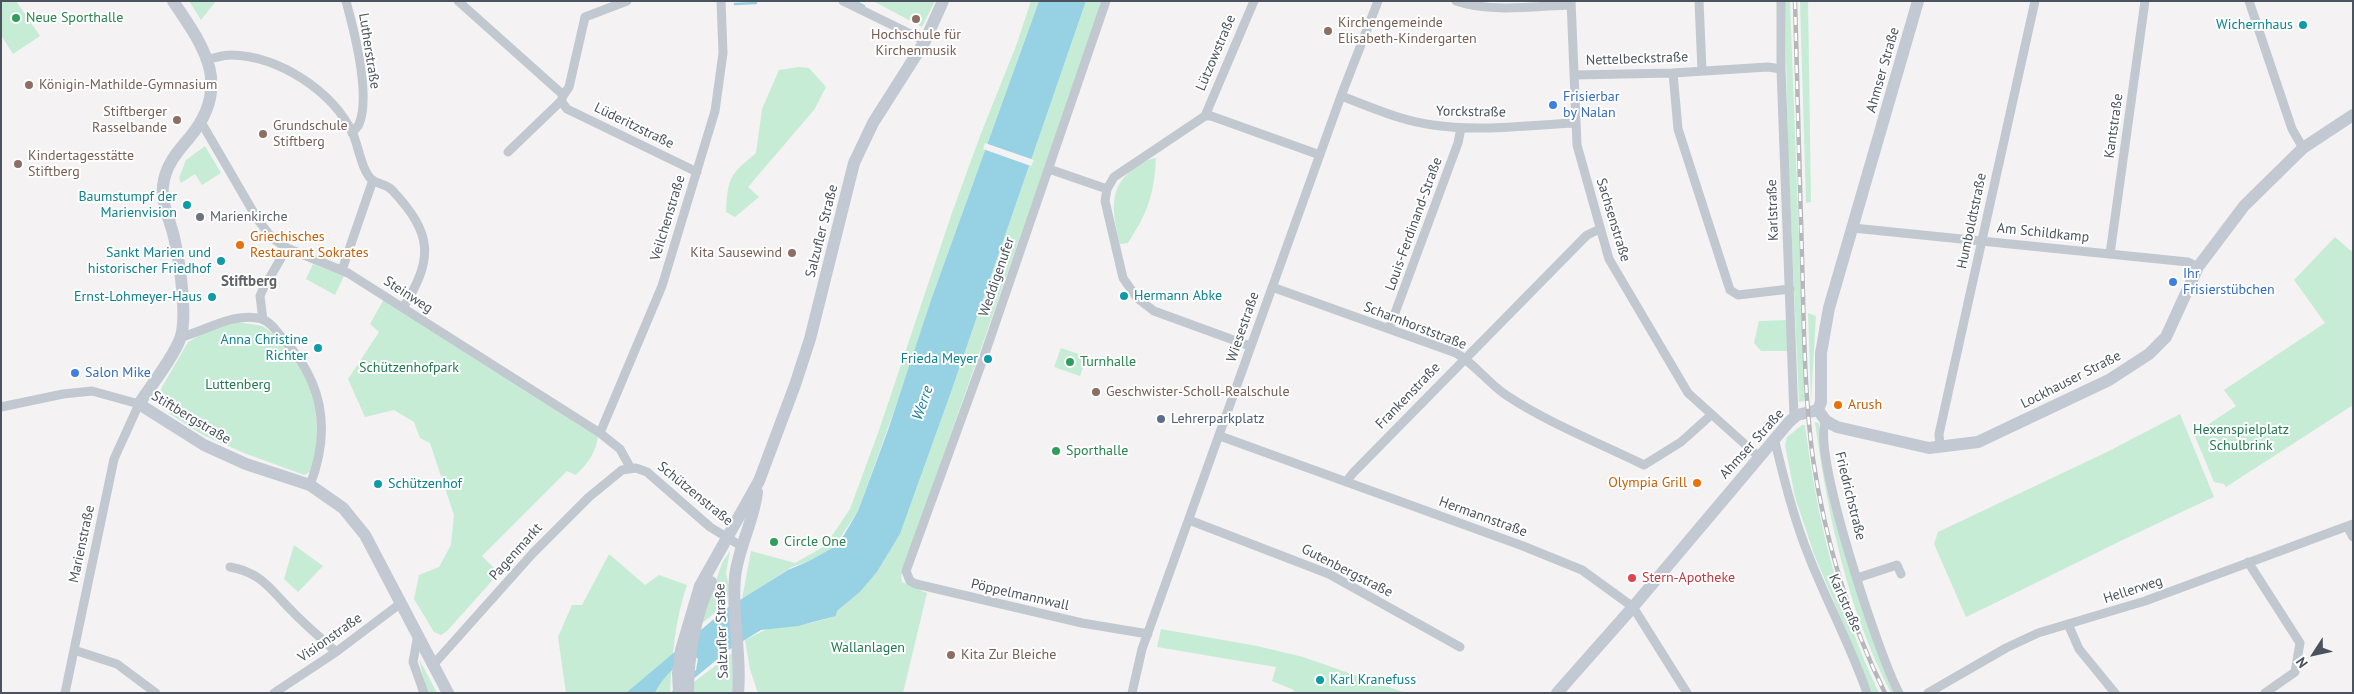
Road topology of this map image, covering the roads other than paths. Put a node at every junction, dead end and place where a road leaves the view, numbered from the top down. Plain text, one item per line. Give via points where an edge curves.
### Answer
1 (173, 1) edge
2 (346, 1) edge
3 (458, 1) edge
4 (627, 1) edge
5 (721, 1) edge
6 (843, 1) edge
7 (943, 1) edge
8 (1106, 1) edge
9 (1254, 1) edge
10 (1378, 1) edge
11 (1456, 1) edge
12 (1699, 1) edge
13 (1781, 1) edge
14 (1918, 1) edge
15 (2035, 1) edge
16 (2145, 1) edge
17 (2249, 1) edge
18 (1571, 3) edge
19 (925, 41) junction
20 (208, 59) junction
21 (1781, 69) junction
22 (1702, 71) junction
23 (1673, 73) junction
24 (1574, 75) junction
25 (1341, 96) junction
26 (562, 99) junction
27 (1205, 116) junction
28 (2353, 116) edge
29 (201, 122) junction
30 (1575, 124) junction
31 (1461, 128) junction
32 (352, 133) junction
33 (2303, 148) junction
34 (508, 152) dead end
35 (1320, 155) junction
36 (1049, 169) junction
37 (697, 172) junction
38 (373, 180) junction
39 (1107, 189) junction
40 (1853, 228) junction
41 (1600, 229) junction
42 (1982, 241) junction
43 (285, 251) junction
44 (2110, 254) junction
45 (2193, 265) junction
46 (342, 270) junction
47 (1272, 287) junction
48 (1790, 290) junction
49 (403, 308) junction
50 (263, 320) junction
51 (1390, 329) junction
52 (181, 337) junction
53 (1250, 346) junction
54 (1465, 358) junction
55 (139, 404) junction
56 (1, 407) edge
57 (1818, 410) junction
58 (1710, 415) junction
59 (1794, 417) junction
60 (1826, 421) junction
61 (600, 433) junction
62 (1220, 436) junction
63 (1774, 438) junction
64 (1940, 447) junction
65 (1758, 456) junction
66 (630, 467) junction
67 (758, 480) junction
68 (1346, 482) junction
69 (310, 485) junction
70 (1190, 520) junction
71 (2350, 525) edge
72 (726, 537) junction
73 (2353, 537) edge
74 (741, 546) junction
75 (715, 556) junction
76 (910, 560) joint
77 (2248, 562) junction
78 (230, 567) dead end
79 (1901, 574) dead end
80 (1857, 578) junction
81 (401, 603) junction
82 (1632, 607) junction
83 (2068, 624) junction
84 (418, 634) junction
85 (1148, 634) junction
86 (1460, 647) dead end
87 (74, 650) junction
88 (336, 652) junction
89 (433, 665) junction
90 (741, 672) junction
91 (65, 693) edge
92 (156, 693) edge
93 (274, 693) edge
94 (424, 693) edge
95 (448, 693) edge
96 (679, 693) edge
97 (688, 693) edge
98 (738, 693) edge
99 (748, 693) edge
100 (1132, 693) edge
101 (1557, 693) edge
102 (1687, 693) edge
103 (1867, 693) edge
104 (1899, 693) edge
105 (1928, 693) edge
106 (2115, 693) edge
107 (2266, 693) edge

1 - 20 street via 196,34
2 - 32 street, Lutherstraße via 356,44 362,98 360,124
3 - 26 street, Lüderitzstraße
4 - 26 street via 585,17 569,87
5 - 37 street, Veilchenstraße via 723,53 720,83
6 - 19 street
7 - 19 street, Salzufler Straße
8 - 36 street, Weddigenufer
9 - 27 street, Lützowstraße
10 - 25 street, Wiesestraße
11 - 18 street via 1505,6
12 - 22 street, Nettelbeckstraße
13 - 21 street, Karlstraße
14 - 40 street, Ahmser Straße
15 - 42 street, Humboldtstraße
16 - 44 street, Kantstraße
17 - 33 street via 2292,129
18 - 24 street, Sachsenstraße
19 - 67 street, Salzufler Straße via 873,123 854,163 810,339
20 - 29 street via 211,95
20 - 32 street via 230,55 268,63 297,75 323,95
21 - 22 street, Nettelbeckstraße
21 - 48 street, Karlstraße
22 - 23 street, Nettelbeckstraße
23 - 24 street, Nettelbeckstraße
23 - 48 street via 1678,129 1730,290 1738,295
24 - 30 street, Sachsenstraße
25 - 31 street, Yorckstraße via 1410,121
25 - 35 street, Wiesestraße
26 - 34 street
26 - 37 street, Lüderitzstraße via 567,109
27 - 35 street
27 - 39 street via 1114,177
28 - 33 street, Lockhauser Straße
29 - 43 street, Steinweg via 258,220
29 - 52 street via 168,166 163,187 180,266
30 - 31 street, Yorckstraße
30 - 41 street, Sachsenstraße via 1582,167
31 - 51 street, Louis-Ferdinand-Straße
32 - 38 street
33 - 45 street, Lockhauser Straße via 2244,206
35 - 47 street, Wiesestraße
36 - 39 street
36 - 76 street, Weddigenufer
37 - 61 street, Veilchenstraße via 662,286
38 - 46 street
38 - 49 street via 391,189 423,234 425,252 419,282
39 - 53 street via 1105,201 1123,278 1137,298 1154,311
40 - 42 street, Am Schildkamp
40 - 57 street, Ahmser Straße via 1824,330
41 - 54 street, Frankenstraße via 1587,235
41 - 58 street, Sachsenstraße via 1617,276 1678,380
42 - 44 street, Am Schildkamp
42 - 64 street, Humboldtstraße via 1939,434
43 - 46 street, Steinweg
43 - 50 street via 260,296
44 - 45 street, Am Schildkamp
45 - 64 street, Lockhauser Straße via 2171,330 2141,360 2110,380 1985,440
46 - 49 street, Steinweg
47 - 51 street, Scharnhorststraße
47 - 53 street, Wiesestraße
48 - 59 street, Karlstraße
49 - 61 street, Steinweg
50 - 52 street via 242,318
50 - 69 street via 283,338 307,368 317,395 322,421 320,450
51 - 54 street, Scharnhorststraße
52 - 55 street, Stiftbergstraße
53 - 62 street, Wiesestraße
54 - 58 street, Scharnhorststraße via 1493,386 1521,404 1644,464 1681,442
54 - 68 street, Frankenstraße
55 - 56 street via 92,391
55 - 69 street, Stiftbergstraße via 222,454
55 - 87 street, Marienstraße via 114,459
57 - 59 street, Ahmser Straße
57 - 60 street
58 - 65 street, Sachsenstraße
59 - 63 street, Ahmser Straße
60 - 64 street, Lockhauser Straße via 1837,428 1929,448
60 - 80 street, Friedrichstraße via 1823,443
61 - 66 street, Steinweg via 620,450
62 - 68 street, Hermannstraße
62 - 70 street, Wiesestraße
63 - 65 street, Ahmser Straße
63 - 103 street, Karlstraße via 1798,529
65 - 82 street, Ahmser Straße
66 - 72 street, Schützenstraße via 647,472
66 - 89 street, Pagenmarkt via 608,481 554,530
67 - 72 street, Salzufler Straße
67 - 74 street, Salzufler Straße via 756,499
68 - 82 street, Hermannstraße via 1582,570
69 - 81 street, Stiftbergstraße via 338,503 358,524
70 - 85 street, Wiesestraße
70 - 86 street, Gutenbergstraße via 1329,574
71 - 73 street
71 - 77 street, Hellerweg
72 - 74 street, Schützenstraße
72 - 75 street, Salzufler Straße
74 - 90 street, Salzufler Straße via 734,599
75 - 96 street, Salzufler Straße via 700,586 687,627 678,673
75 - 97 street, Salzufler Straße via 716,571 699,617 688,670
76 - 85 street, Pöppelmannwall via 906,577 916,584 1082,624
77 - 83 street, Hellerweg via 2136,604
77 - 107 street via 2300,643 2295,672
78 - 88 street via 254,574 266,583
79 - 80 street via 1898,564
80 - 104 street, Friedrichstraße via 1877,643
81 - 84 street, Stiftbergstraße
81 - 88 street, Visionstraße
82 - 101 street, Ahmser Straße
82 - 102 street, Hermannstraße
83 - 105 street, Hellerweg via 2022,640
83 - 106 street via 2079,649
84 - 89 street, Stiftbergstraße
84 - 94 street via 413,662
85 - 100 street, Wiesestraße
87 - 91 street, Marienstraße
87 - 92 street via 108,659
88 - 93 street, Visionstraße
89 - 95 street, Stiftbergstraße
90 - 98 street, Salzufler Straße
90 - 99 street

